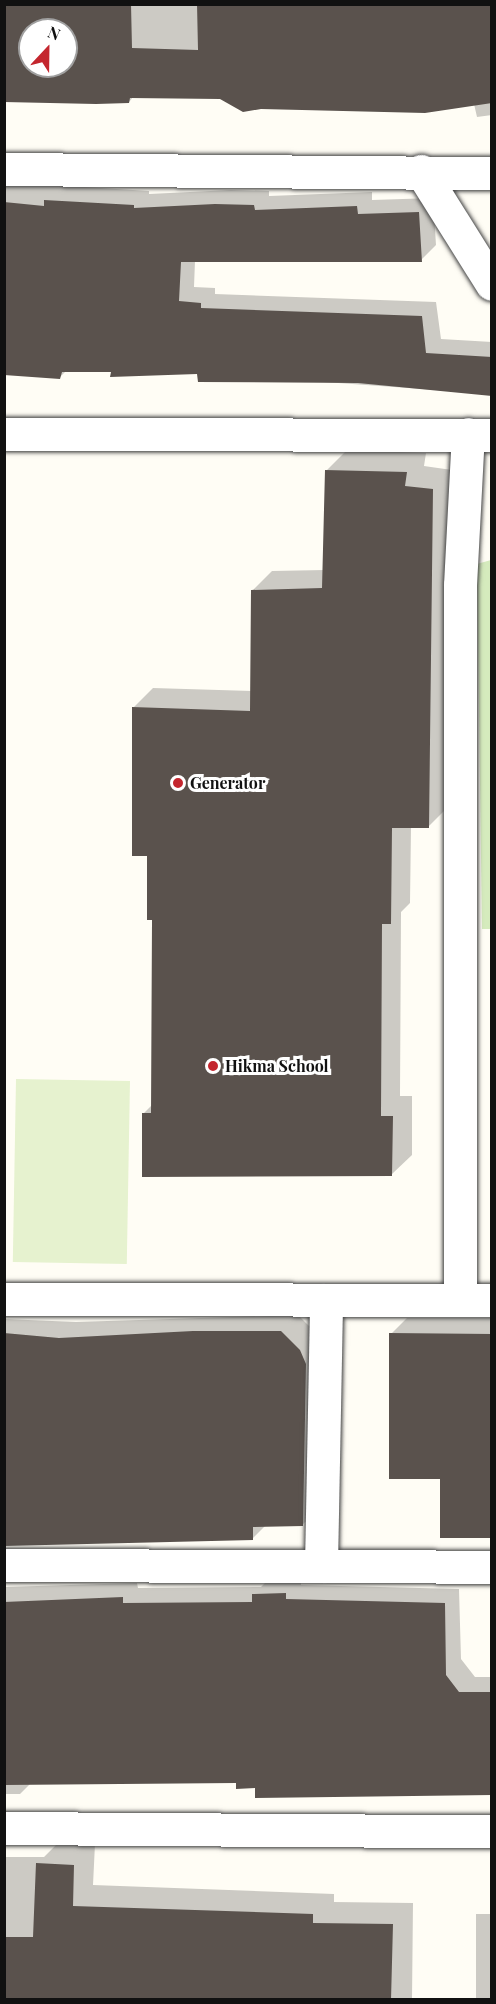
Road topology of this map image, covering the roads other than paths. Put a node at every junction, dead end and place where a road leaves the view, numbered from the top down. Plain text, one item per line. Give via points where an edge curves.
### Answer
1 (4, 169) edge
2 (421, 171) junction
3 (492, 172) edge
4 (492, 284) edge
5 (4, 434) edge
6 (480, 435) edge
7 (4, 1299) edge
8 (326, 1300) junction
9 (460, 1300) junction
10 (492, 1300) edge
11 (4, 1565) edge
12 (321, 1566) junction
13 (492, 1567) edge
14 (4, 1828) edge
15 (492, 1832) edge

1 - 2 street
2 - 3 street
2 - 4 street
5 - 6 street
6 - 9 street via 460,585
7 - 8 street
8 - 9 street
8 - 12 street
9 - 10 street
11 - 12 street
12 - 13 street
14 - 15 street

